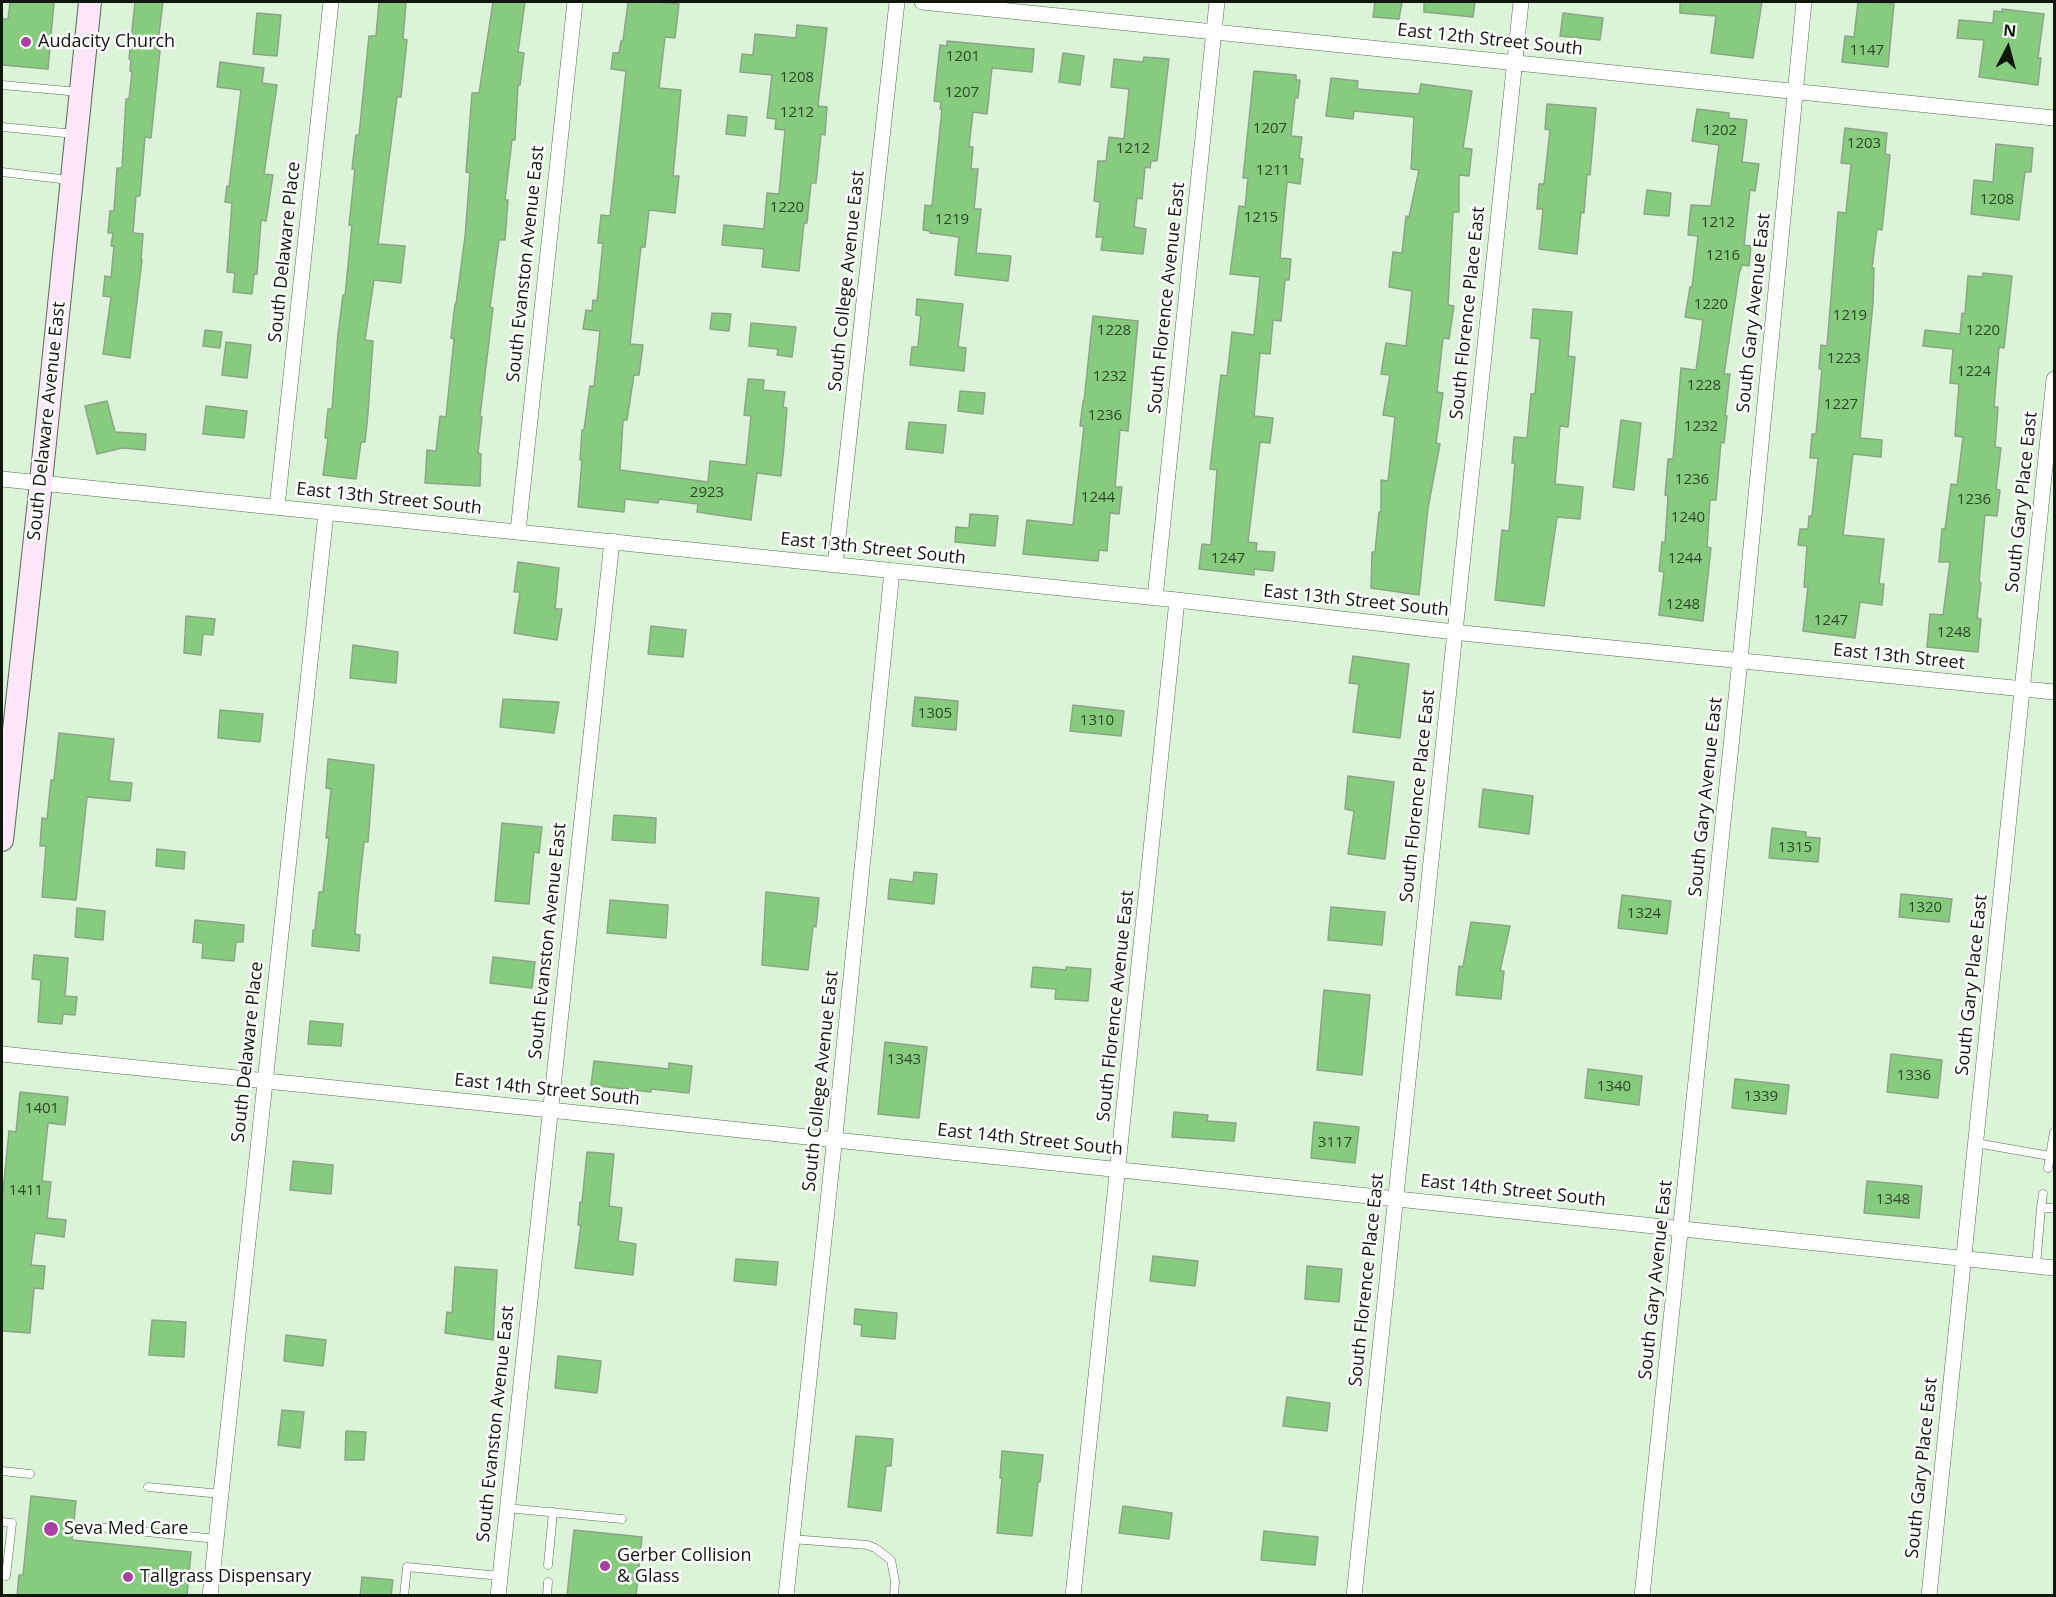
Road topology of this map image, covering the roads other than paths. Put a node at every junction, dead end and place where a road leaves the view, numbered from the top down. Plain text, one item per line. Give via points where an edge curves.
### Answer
1 (90, 2) edge
2 (331, 2) edge
3 (575, 2) edge
4 (897, 2) edge
5 (922, 2) edge
6 (1217, 2) edge
7 (1521, 2) edge
8 (1804, 2) edge
9 (1214, 31) junction
10 (1514, 62) junction
11 (2, 85) edge
12 (1795, 92) junction
13 (81, 93) junction
14 (2055, 118) edge
15 (2, 127) edge
16 (76, 135) junction
17 (2, 172) edge
18 (72, 180) junction
19 (2055, 379) edge
20 (2, 479) edge
21 (41, 482) junction
22 (277, 507) junction
23 (326, 513) junction
24 (518, 531) junction
25 (612, 541) junction
26 (835, 565) junction
27 (892, 571) junction
28 (1155, 598) junction
29 (1177, 600) junction
30 (1455, 631) junction
31 (1740, 660) junction
32 (2023, 689) junction
33 (2055, 692) edge
34 (5, 767) edge
35 (2, 840) edge
36 (2, 1054) edge
37 (265, 1082) junction
38 (549, 1110) junction
39 (2055, 1132) edge
40 (835, 1139) junction
41 (1976, 1143) junction
42 (2052, 1156) edge
43 (2048, 1168) dead end
44 (1119, 1170) junction
45 (2043, 1194) dead end
46 (1395, 1198) junction
47 (2041, 1208) junction
48 (2055, 1208) edge
49 (1681, 1228) junction
50 (1964, 1258) junction
51 (2036, 1266) junction
52 (2055, 1268) edge
53 (2, 1471) edge
54 (30, 1474) dead end
55 (148, 1487) dead end
56 (222, 1494) junction
57 (506, 1508) junction
58 (553, 1512) junction
59 (621, 1519) dead end
60 (2, 1522) edge
61 (97, 1527) dead end
62 (217, 1539) junction
63 (792, 1539) junction
64 (548, 1565) dead end
65 (2, 1575) edge
66 (500, 1576) junction
67 (548, 1582) dead end
68 (210, 1596) edge
69 (404, 1596) edge
70 (498, 1596) edge
71 (547, 1596) edge
72 (786, 1596) edge
73 (894, 1596) edge
74 (1073, 1596) edge
75 (1354, 1596) edge
76 (1642, 1596) edge
77 (1929, 1596) edge

1 - 13 main road, South Delaware Avenue East
2 - 22 street, South Delaware Place
3 - 24 street, South Evanston Avenue East
4 - 26 street, South College Avenue East
5 - 9 street, East 12th Street South
6 - 9 street, South Florence Avenue East
7 - 10 street, South Florence Place East
8 - 12 street, South Gary Avenue East
9 - 10 street, East 12th Street South
9 - 28 street, South Florence Avenue East
10 - 12 street, East 12th Street South
10 - 30 street, South Florence Place East
11 - 13 lane
12 - 14 street, East 12th Street South
12 - 31 street, South Gary Avenue East
13 - 16 main road, South Delaware Avenue East
15 - 16 lane
16 - 18 main road, South Delaware Avenue East
17 - 18 lane
18 - 21 main road, South Delaware Avenue East
19 - 32 street, South Gary Place East
20 - 21 street, East 13th Street South
21 - 22 street, East 13th Street South
21 - 34 main road, South Delaware Avenue East
22 - 23 street, East 13th Street South
23 - 24 street, East 13th Street South
23 - 37 street, South Delaware Place
24 - 25 street, East 13th Street South
25 - 26 street, East 13th Street South
25 - 38 street, South Evanston Avenue East
26 - 27 street, East 13th Street South
27 - 28 street, East 13th Street South
27 - 40 street, South College Avenue East
28 - 29 street, East 13th Street South
29 - 30 street, East 13th Street South
29 - 44 street, South Florence Avenue East
30 - 31 street, East 13th Street South
30 - 46 street, South Florence Place East
31 - 32 street, East 13th Street
31 - 49 street, South Gary Avenue East
32 - 33 street, East 13th Street
32 - 41 street, South Gary Place East
34 - 35 main road, South Delaware Avenue East
36 - 37 street, East 14th Street South
37 - 38 street, East 14th Street South
37 - 56 street, South Delaware Place
38 - 40 street, East 14th Street South
38 - 57 street, South Evanston Avenue East
39 - 42 lane
40 - 44 street, East 14th Street South
40 - 63 street, South College Avenue East
41 - 42 lane
41 - 50 street, South Gary Place East
42 - 43 lane
44 - 46 street, East 14th Street South
44 - 74 street, South Florence Avenue East
45 - 47 lane
46 - 49 street, East 14th Street South
46 - 75 street, South Florence Place East
47 - 48 lane
47 - 51 lane
49 - 50 street, East 14th Street South
49 - 76 street, South Gary Avenue East
50 - 51 street, East 14th Street South
50 - 77 street, South Gary Place East
51 - 52 street, East 14th Street South
53 - 54 lane
55 - 56 lane
56 - 62 street, South Delaware Place
57 - 58 lane
57 - 66 street, South Evanston Avenue East
58 - 59 lane
58 - 64 lane
60 - 65 lane via 12,1523 6,1576
61 - 62 lane
62 - 68 street, South Delaware Place
63 - 72 street, South College Avenue East
63 - 73 lane via 875,1548 891,1560
66 - 69 lane via 406,1567
66 - 70 street, South Evanston Avenue East
67 - 71 lane

